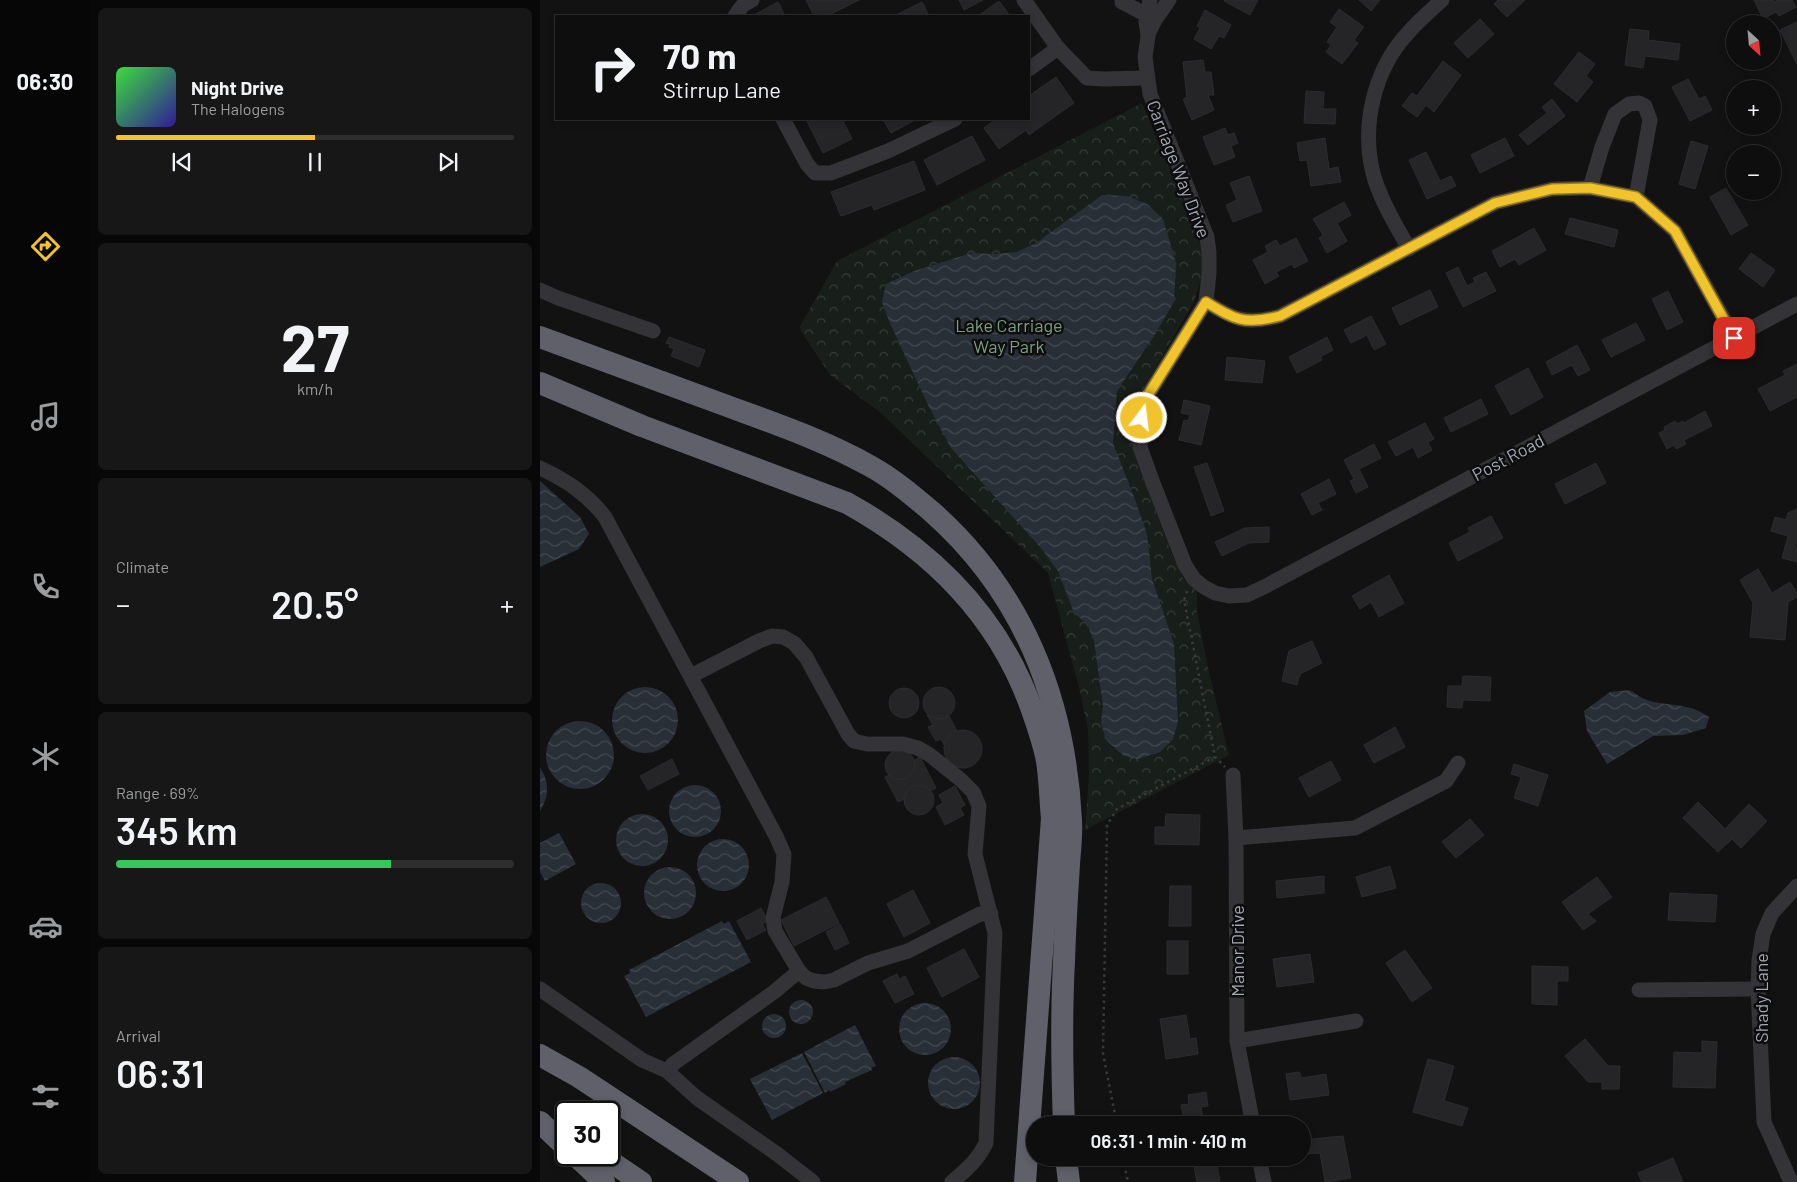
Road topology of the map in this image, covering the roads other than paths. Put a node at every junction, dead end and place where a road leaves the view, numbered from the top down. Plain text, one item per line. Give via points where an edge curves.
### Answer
1 (752, 0) edge
2 (1024, 0) edge
3 (1122, 0) edge
4 (1169, 0) edge
5 (1442, 0) edge
6 (1148, 7) edge
7 (735, 15) edge
8 (1148, 36) junction
9 (1058, 48) junction
10 (1030, 68) edge
11 (1147, 78) junction
12 (784, 120) edge
13 (939, 122) edge
14 (1590, 188) junction
15 (1636, 197) junction
16 (1409, 249) junction
17 (540, 290) edge
18 (1206, 302) junction
19 (1797, 304) edge
20 (653, 332) dead end
21 (540, 337) edge
22 (1734, 338) junction
23 (540, 383) edge
24 (540, 468) edge
25 (1215, 593) joint
26 (691, 676) junction
27 (1458, 763) dead end
28 (1233, 775) road end
29 (1236, 838) junction
30 (1797, 886) edge
31 (991, 914) junction
32 (799, 971) junction
33 (540, 989) edge
34 (1758, 989) junction
35 (1639, 990) dead end
36 (1356, 1021) dead end
37 (1237, 1041) junction
38 (540, 1055) edge
39 (667, 1071) junction
40 (540, 1113) edge
41 (1064, 1116) edge
42 (1251, 1116) edge
43 (540, 1122) edge
44 (555, 1123) edge
45 (555, 1136) edge
46 (587, 1166) edge
47 (617, 1166) edge
48 (1067, 1166) edge
49 (1261, 1166) edge
50 (604, 1182) edge
51 (641, 1182) edge
52 (738, 1182) edge
53 (813, 1182) edge
54 (952, 1182) edge
55 (1025, 1182) edge
56 (1069, 1182) edge
57 (1264, 1182) edge
58 (1791, 1182) edge

1 - 7 street
2 - 9 street
3 - 6 street
4 - 8 street, Carriage Way Drive
5 - 16 street via 1405,35 1381,76 1373,100 1370,125 1373,174
6 - 8 street, Carriage Way Drive
8 - 11 street, Carriage Way Drive
9 - 10 street
9 - 11 street via 1087,78
11 - 18 street, Carriage Way Drive via 1150,94 1206,237 1209,252
12 - 13 street via 815,173 831,173 888,151
14 - 15 street
14 - 15 street via 1615,114 1628,104 1639,103 1645,106 1650,120
14 - 16 street via 1552,189 1495,203
15 - 22 street via 1675,231
16 - 18 street via 1280,316 1241,320
17 - 20 street
18 - 25 street, Carriage Way Drive via 1143,403 1140,447 1185,565 1194,579
19 - 22 street, Post Road
21 - 41 highway via 807,435 872,466 946,524 993,578 1037,659 1058,718 1067,776 1072,822 1061,1048
22 - 25 street, Post Road via 1264,587 1247,595
23 - 55 highway via 871,516 938,566 996,635 1017,673 1037,725 1047,761 1052,818
24 - 26 street via 578,489 605,517
26 - 31 street via 772,636 794,643 806,657 854,741 918,748 973,792 979,806 975,854
26 - 32 street via 784,854 782,882 773,918 774,931
27 - 29 street via 1446,781 1355,828
28 - 29 street, Manor Drive
29 - 37 street, Manor Drive
30 - 34 street, Shady Lane via 1772,913 1763,934
31 - 32 street via 980,914 908,951 868,963 834,980 814,981
31 - 54 street via 995,933 986,1143 980,1156
32 - 39 street
33 - 39 street via 642,1060
34 - 35 street
34 - 58 street, Shady Lane via 1764,1122
36 - 37 street
37 - 42 street, Manor Drive
38 - 52 highway via 579,1077
39 - 53 street via 697,1098
40 - 44 highway
43 - 45 highway
46 - 50 highway
47 - 51 highway
48 - 56 highway
49 - 57 street

